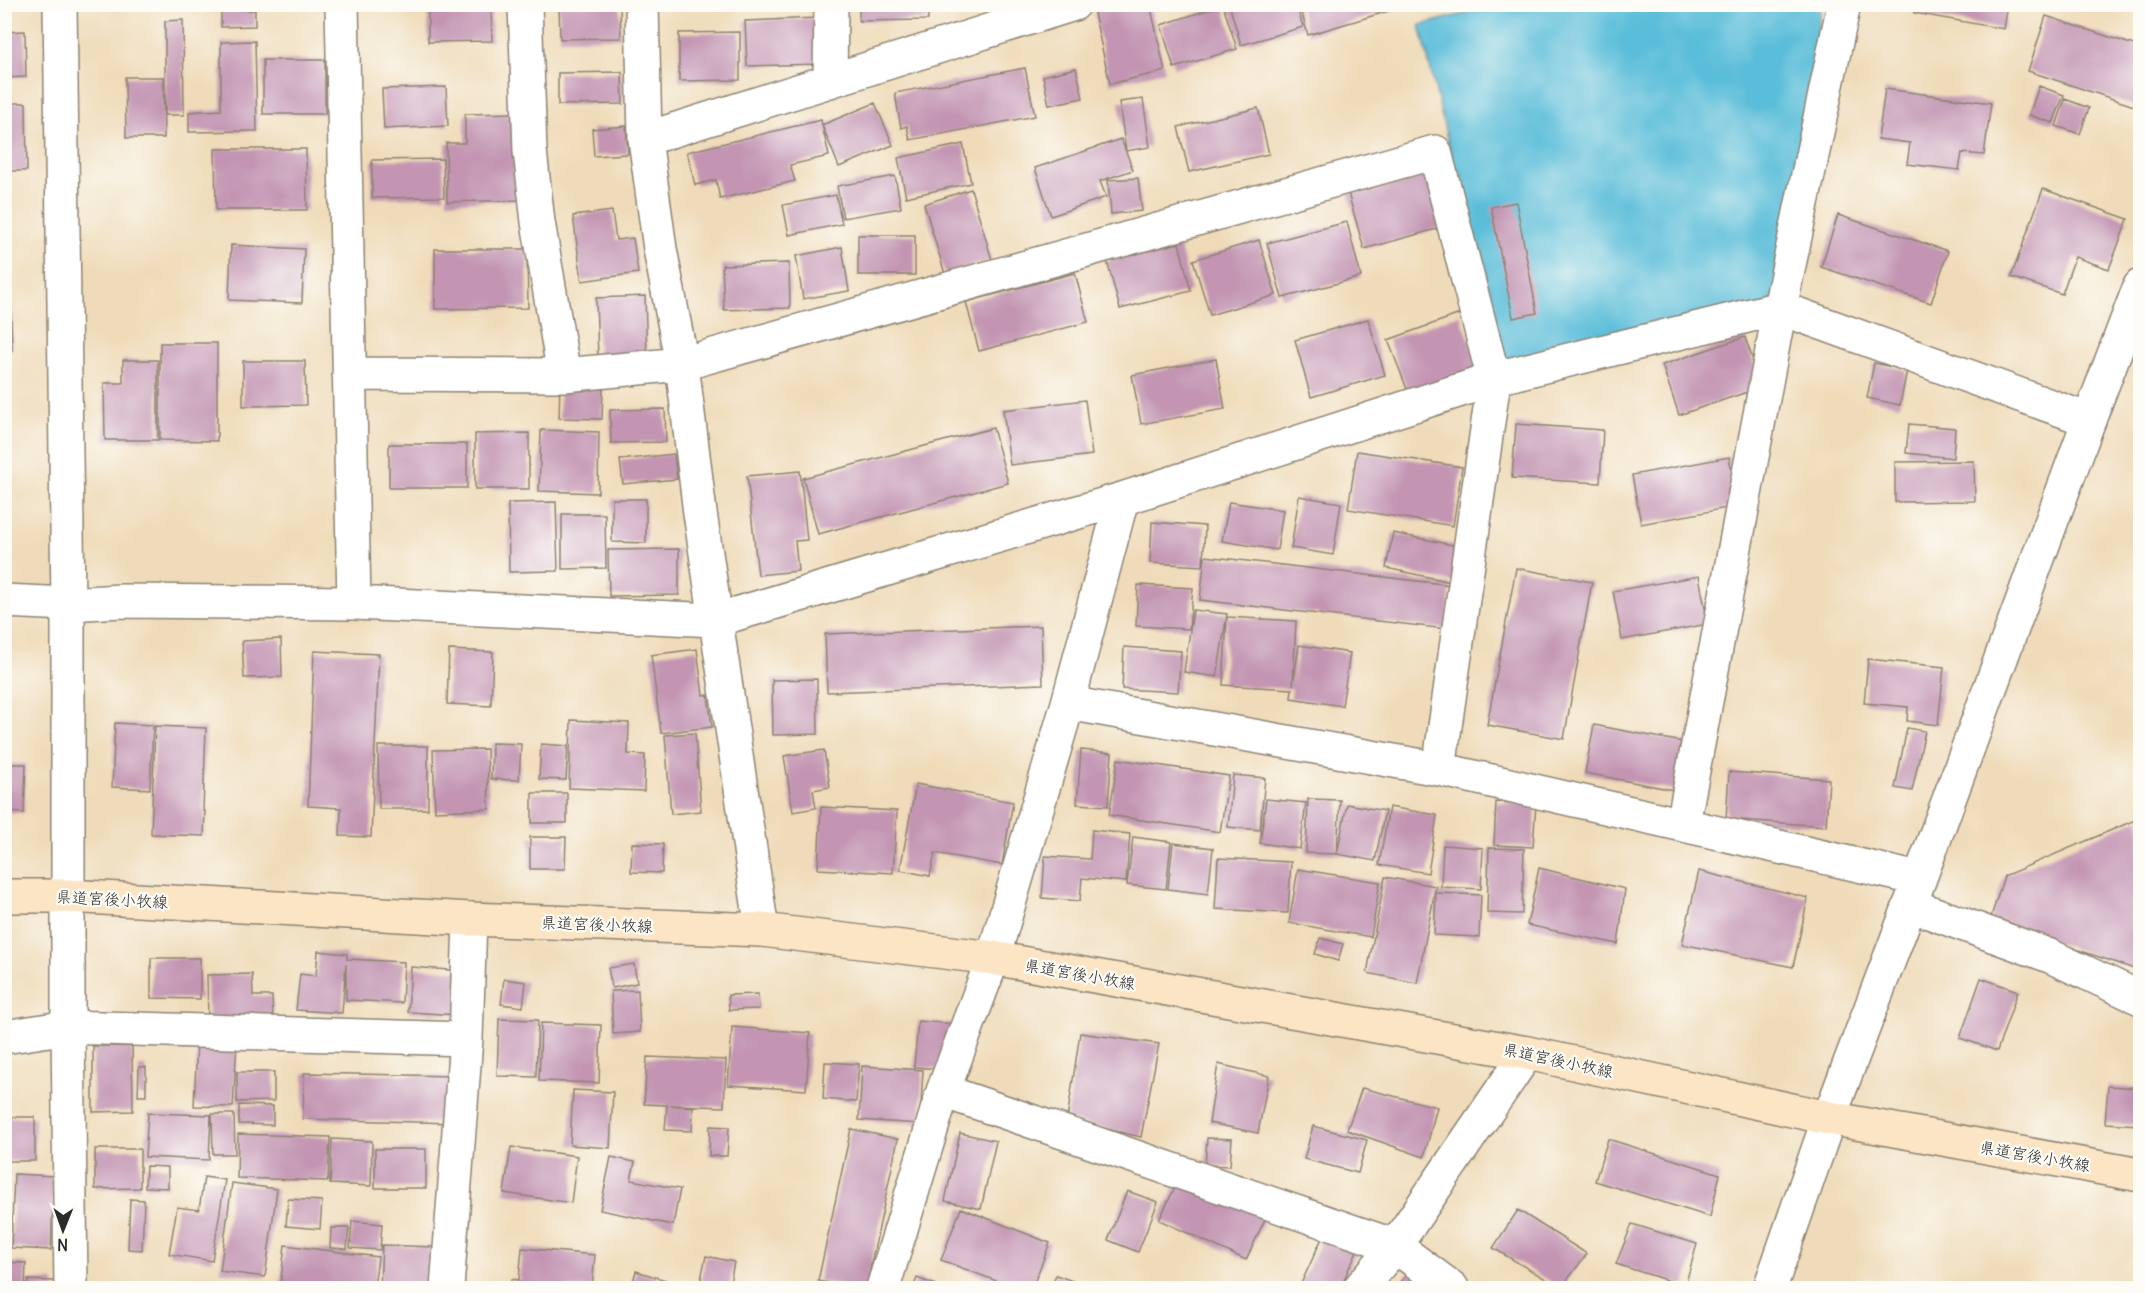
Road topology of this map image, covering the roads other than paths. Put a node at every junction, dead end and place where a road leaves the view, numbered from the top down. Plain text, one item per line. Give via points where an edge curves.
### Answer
1 (60, 4) edge
2 (342, 4) edge
3 (525, 4) edge
4 (642, 4) edge
5 (831, 4) edge
6 (1074, 4) edge
7 (1844, 4) edge
8 (1017, 14) edge
9 (830, 81) junction
10 (645, 139) junction
11 (2140, 286) edge
12 (1780, 308) junction
13 (682, 364) junction
14 (349, 374) junction
15 (564, 375) junction
16 (1494, 380) junction
17 (2089, 420) junction
18 (1122, 499) junction
19 (4, 601) edge
20 (68, 603) junction
21 (354, 603) junction
22 (716, 620) junction
23 (1068, 703) junction
24 (1439, 769) junction
25 (1683, 824) junction
26 (1915, 892) junction
27 (4, 896) edge
28 (68, 896) junction
29 (470, 919) junction
30 (762, 930) junction
31 (993, 958) junction
32 (2140, 998) edge
33 (68, 1027) junction
34 (4, 1037) edge
35 (466, 1039) junction
36 (1527, 1053) junction
37 (943, 1091) junction
38 (1829, 1118) junction
39 (2140, 1175) edge
40 (1395, 1246) junction
41 (71, 1288) edge
42 (447, 1288) edge
43 (882, 1288) edge
44 (1360, 1288) edge
45 (1452, 1288) edge
46 (1770, 1288) edge

1 - 20 street
2 - 14 street
3 - 15 street via 530,151
4 - 10 street
5 - 9 street
6 - 8 street
7 - 12 street
8 - 9 street
9 - 10 street
10 - 13 street via 660,249
11 - 17 street
12 - 16 street
12 - 17 street
12 - 25 street
13 - 15 street
13 - 16 street via 1435,152
13 - 22 street
14 - 15 street
14 - 21 street
16 - 18 street
16 - 24 street
17 - 26 street
18 - 22 street
18 - 23 street
19 - 20 street
20 - 21 street
20 - 28 street
21 - 22 street
22 - 30 street
23 - 24 street
23 - 31 street
24 - 25 street
25 - 26 street
26 - 32 street
26 - 38 street
27 - 28 main road, 県道宮後小牧線
28 - 29 main road, 県道宮後小牧線
28 - 33 street
29 - 30 main road, 県道宮後小牧線
29 - 35 street
30 - 31 main road, 県道宮後小牧線
31 - 36 main road, 県道宮後小牧線
31 - 37 street
33 - 34 street
33 - 35 street
33 - 41 street
35 - 42 street
36 - 38 main road, 県道宮後小牧線
36 - 40 street
37 - 40 street
37 - 43 street
38 - 39 main road, 県道宮後小牧線
38 - 46 street
40 - 44 street
40 - 45 street

